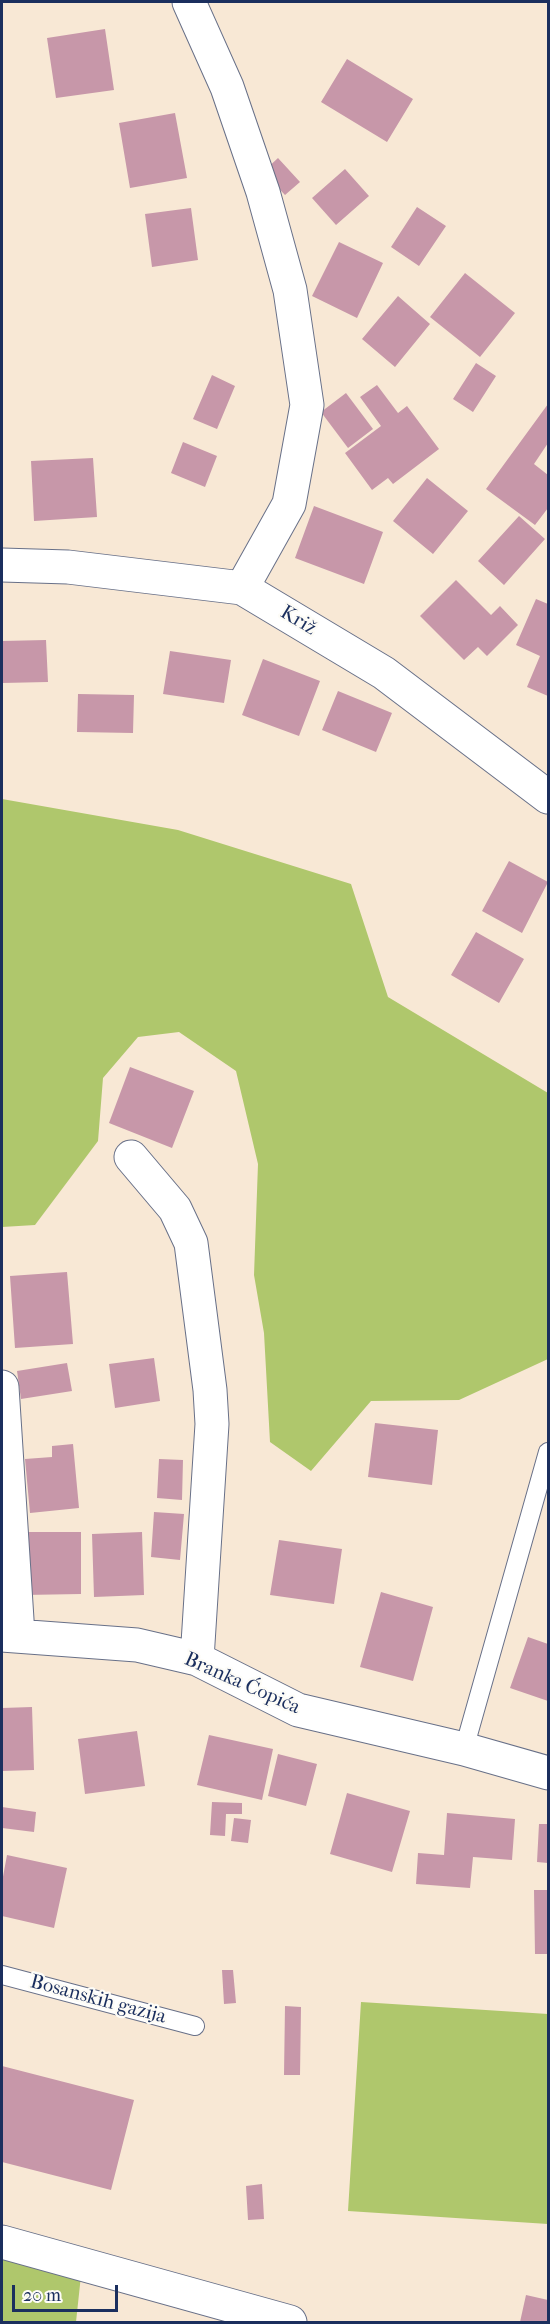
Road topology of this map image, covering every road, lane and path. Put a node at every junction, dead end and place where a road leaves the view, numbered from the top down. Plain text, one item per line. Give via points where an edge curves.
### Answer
1 (189, 2) edge
2 (2, 565) edge
3 (242, 588) junction
4 (549, 797) edge
5 (131, 1157) dead end
6 (2, 1387) edge
7 (549, 1452) edge
8 (10, 1635) edge
9 (197, 1659) junction
10 (464, 1749) junction
11 (549, 1773) edge
12 (2, 1975) edge
13 (195, 2026) dead end
14 (2, 2242) edge
15 (290, 2322) edge

1 - 3 street via 227,87 263,192 290,290 307,405 289,504
2 - 3 street, Križ via 68,567
3 - 4 street, Križ via 384,673
5 - 9 street via 175,1209 191,1243 212,1424
6 - 8 street
7 - 10 lane
8 - 9 street, Branka Ćopića via 137,1645
9 - 10 street, Branka Ćopića via 298,1710
10 - 11 street, Branka Ćopića
12 - 13 lane, Bosanskih gazija
14 - 15 street

